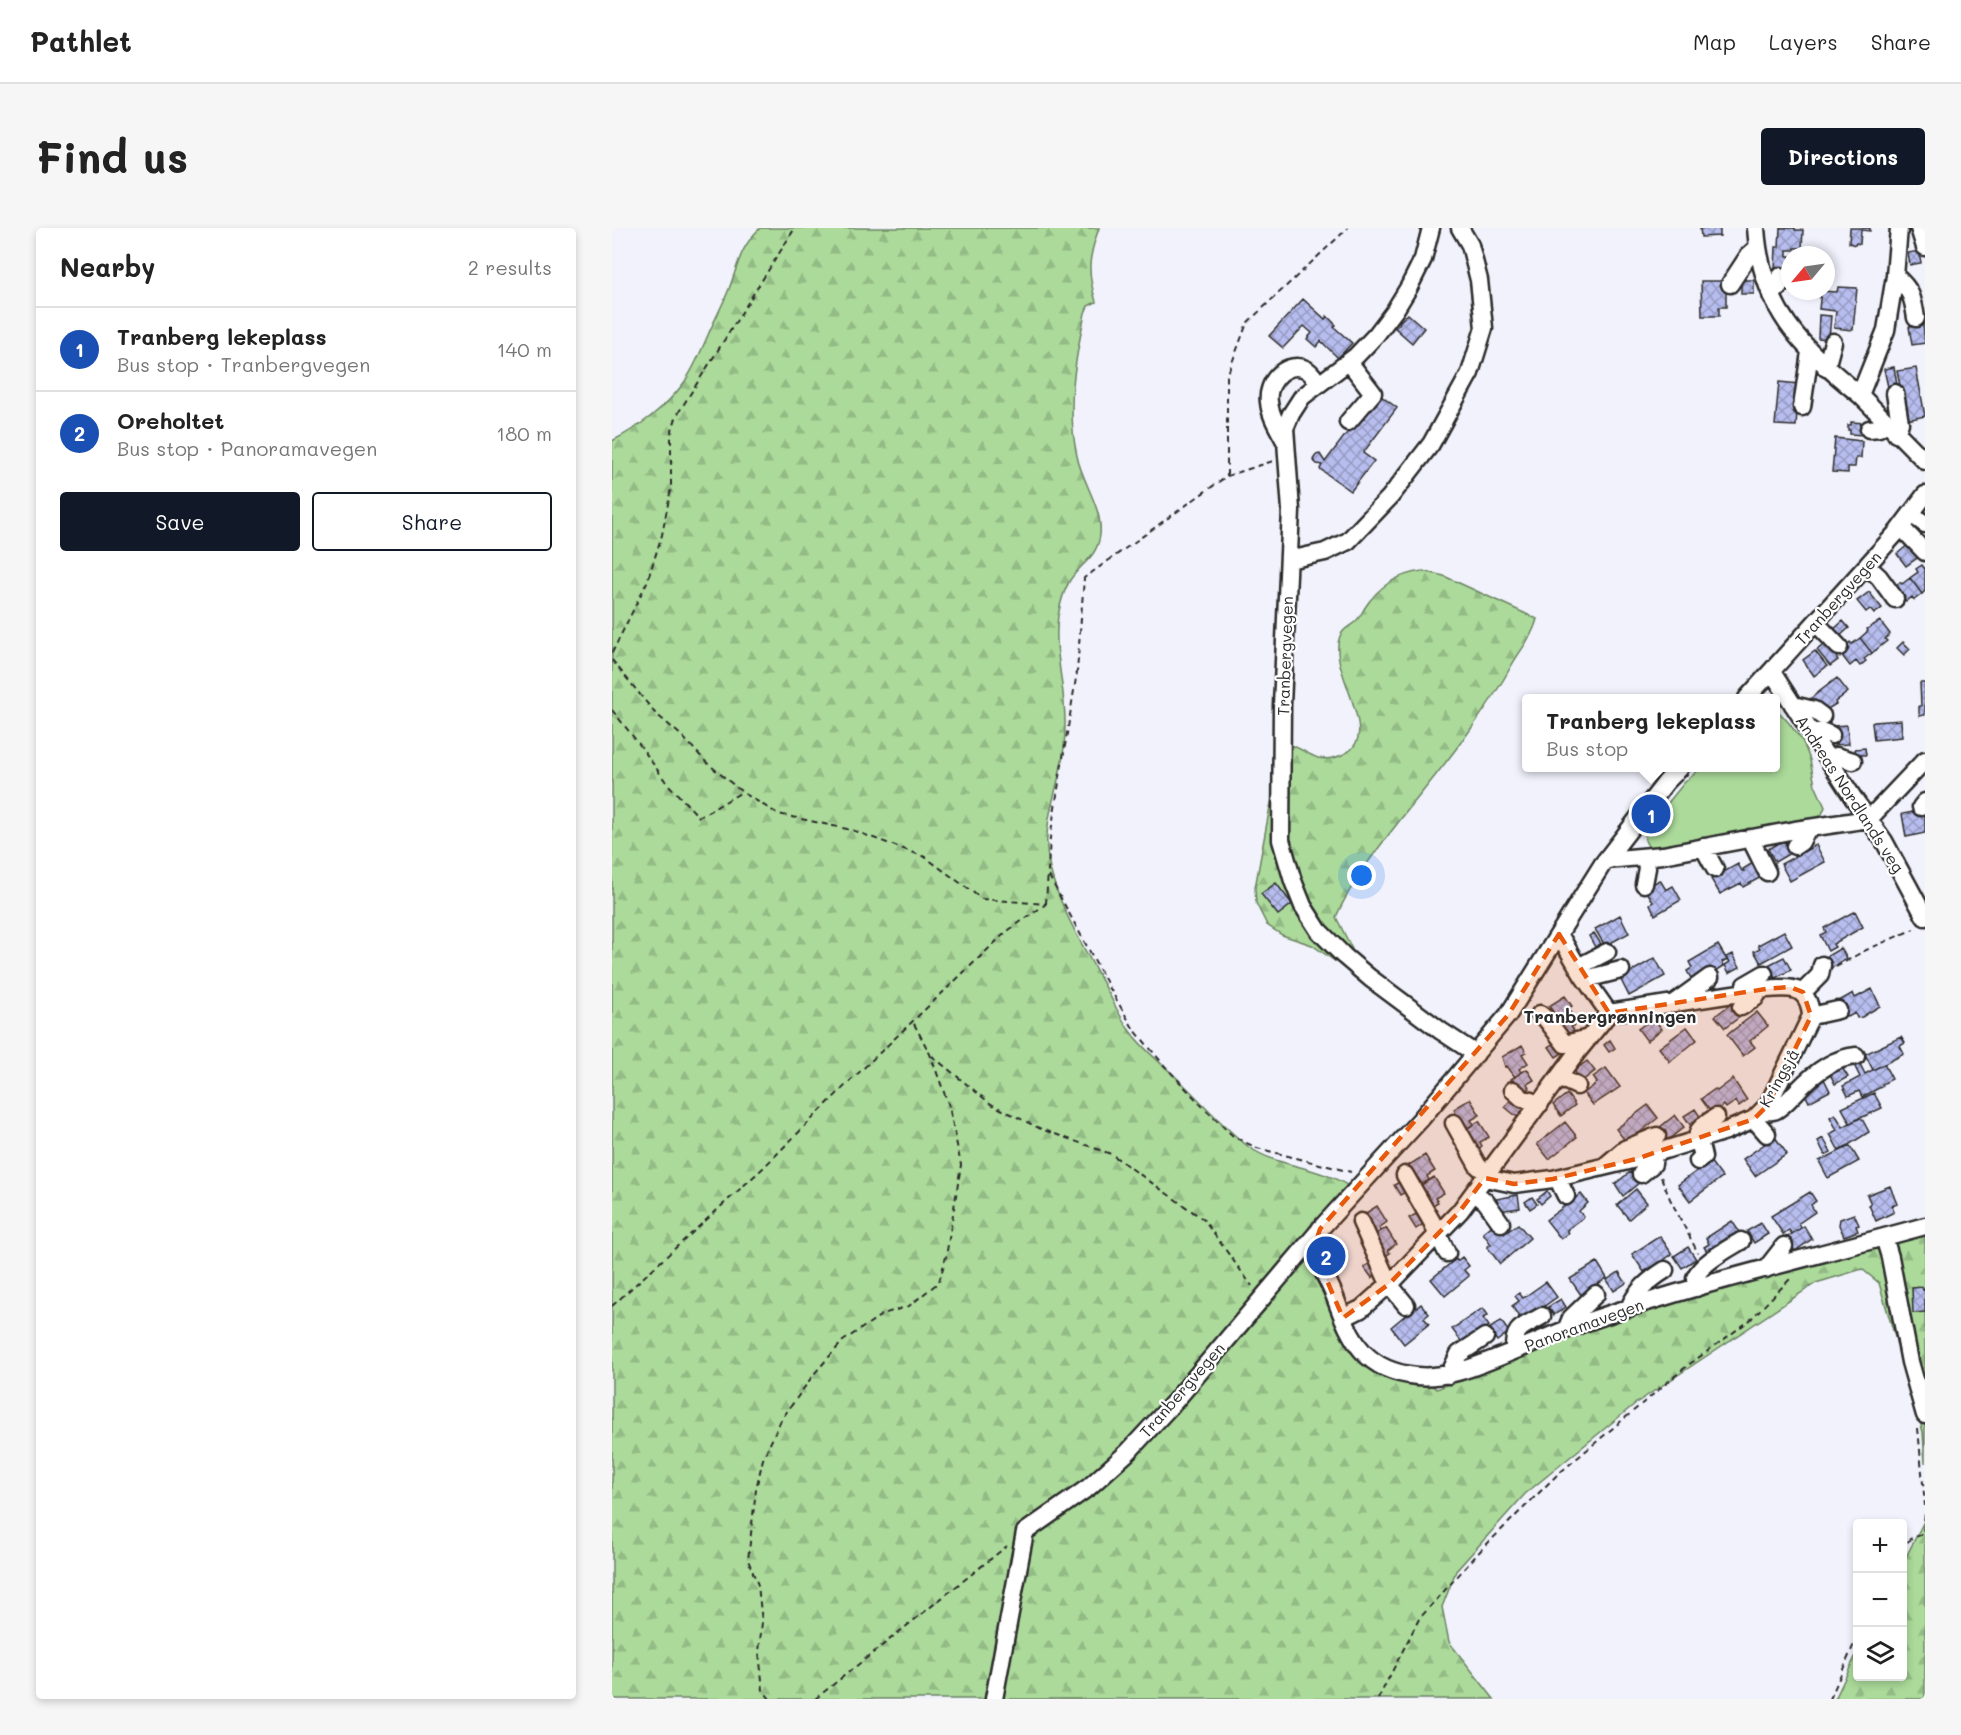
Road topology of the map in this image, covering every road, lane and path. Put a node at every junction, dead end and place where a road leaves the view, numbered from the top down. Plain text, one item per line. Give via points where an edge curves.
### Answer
1 (795, 228) edge
2 (1348, 228) edge
3 (1431, 228) edge
4 (1460, 228) edge
5 (1756, 228) edge
6 (1899, 228) edge
7 (1919, 228) edge
8 (1925, 247) edge
9 (1757, 248) junction
10 (1895, 276) junction
11 (1781, 280) edge
12 (1730, 284) dead end
13 (1771, 295) junction
14 (1917, 318) dead end
15 (1833, 342) dead end
16 (1810, 352) junction
17 (1349, 362) junction
18 (1826, 368) junction
19 (1319, 384) junction
20 (1895, 393) dead end
21 (1860, 395) junction
22 (1802, 407) dead end
23 (1348, 423) dead end
24 (1891, 428) junction
25 (1869, 429) dead end
26 (1288, 450) junction
27 (1925, 461) edge
28 (1227, 476) junction
29 (1925, 495) edge
30 (1906, 521) junction
31 (1925, 524) edge
32 (1925, 552) edge
33 (1289, 561) junction
34 (1867, 566) junction
35 (1895, 599) dead end
36 (1816, 623) junction
37 (1839, 647) dead end
38 (612, 653) edge
39 (612, 660) edge
40 (1772, 672) junction
41 (1752, 694) edge
42 (1793, 705) junction
43 (612, 710) edge
44 (1822, 716) dead end
45 (1811, 732) junction
46 (1831, 735) dead end
47 (1828, 759) junction
48 (1852, 761) dead end
49 (1925, 761) edge
50 (1676, 772) edge
51 (742, 792) junction
52 (1869, 819) junction
53 (1808, 828) junction
54 (1750, 838) junction
55 (1795, 846) dead end
56 (1703, 847) junction
57 (1645, 856) junction
58 (1606, 860) junction
59 (1715, 868) dead end
60 (1767, 872) dead end
61 (1048, 874) junction
62 (1644, 884) dead end
63 (1046, 904) junction
64 (1921, 922) edge
65 (1559, 934) junction
66 (1607, 952) dead end
67 (1621, 970) dead end
68 (1821, 970) joint
69 (1582, 973) junction
70 (1710, 977) dead end
71 (1803, 992) junction
72 (1673, 1005) junction
73 (1838, 1010) dead end
74 (1610, 1013) junction
75 (1540, 1014) dead end
76 (1811, 1016) junction
77 (1661, 1018) dead end
78 (913, 1022) junction
79 (1589, 1038) junction
80 (930, 1054) junction
81 (1476, 1054) junction
82 (1856, 1056) dead end
83 (1557, 1080) junction
84 (1577, 1086) dead end
85 (1513, 1090) dead end
86 (1540, 1104) junction
87 (1758, 1115) junction
88 (1716, 1117) dead end
89 (1455, 1123) dead end
90 (1767, 1134) dead end
91 (1657, 1136) dead end
92 (1697, 1140) junction
93 (1698, 1161) dead end
94 (1650, 1163) junction
95 (1603, 1167) junction
96 (1405, 1175) dead end
97 (1486, 1176) junction
98 (1368, 1177) junction
99 (1562, 1177) junction
100 (1474, 1192) junction
101 (1566, 1196) dead end
102 (1361, 1222) dead end
103 (1501, 1223) dead end
104 (1925, 1226) edge
105 (1438, 1234) junction
106 (1318, 1237) junction
107 (1884, 1237) junction
108 (1741, 1241) dead end
109 (1784, 1246) dead end
110 (1447, 1253) dead end
111 (1798, 1260) junction
112 (1705, 1266) junction
113 (1766, 1269) junction
114 (1665, 1270) dead end
115 (1389, 1284) junction
116 (1696, 1288) junction
117 (1596, 1294) dead end
118 (1261, 1298) junction
119 (1406, 1305) dead end
120 (612, 1306) edge
121 (1629, 1308) junction
122 (1542, 1316) dead end
123 (1343, 1318) junction
124 (1566, 1330) junction
125 (1485, 1337) dead end
126 (1514, 1351) junction
127 (1449, 1374) junction
128 (1921, 1420) edge
129 (1925, 1506) edge
130 (1925, 1513) edge
131 (1025, 1532) junction
132 (1907, 1544) edge
133 (1853, 1644) edge
134 (770, 1699) edge
135 (814, 1699) edge
136 (994, 1699) edge
137 (1378, 1699) edge
138 (1830, 1699) edge

1 - 38 path via 677,415 670,434 671,488 662,535 647,582
2 - 28 path via 1247,323 1227,376
3 - 17 street, Tranbergvegen via 1423,260 1405,295 1376,335
4 - 33 street via 1470,245 1479,280 1484,328 1470,373 1431,444 1390,497 1348,541
5 - 9 street
6 - 10 street
7 - 8 street
9 - 12 street
9 - 13 street
10 - 14 street via 1913,296
10 - 21 street via 1886,330
11 - 13 street
13 - 16 street
15 - 18 street
16 - 18 street
16 - 22 street
17 - 19 street, Tranbergvegen
17 - 23 street via 1373,393
18 - 21 street
19 - 26 street, Tranbergvegen via 1302,397 1291,414 1285,428
19 - 26 street via 1304,368 1289,367 1271,385 1268,400
20 - 24 street via 1900,423
21 - 24 street
24 - 25 street
24 - 27 street
26 - 28 path
26 - 33 street, Tranbergvegen
28 - 61 path via 1084,579 1077,672 1050,838
29 - 30 street, Tranbergvegen
30 - 31 street
30 - 32 street
30 - 34 street, Tranbergvegen
33 - 81 street, Tranbergvegen via 1281,840 1293,881 1319,931 1344,956
34 - 35 street
34 - 36 street, Tranbergvegen
36 - 37 street
36 - 40 street, Tranbergvegen via 1802,649
39 - 51 path via 655,714
40 - 41 street, Tranbergvegen
40 - 42 street, Andreas Nordlands veg
42 - 44 street
42 - 45 street, Andreas Nordlands veg
43 - 51 path via 666,782 699,817
45 - 46 street
45 - 47 street, Andreas Nordlands veg
47 - 48 street via 1836,756
47 - 52 street, Andreas Nordlands veg
49 - 52 street
50 - 58 street, Tranbergvegen
51 - 63 path via 778,814 852,830 925,857 982,899
52 - 53 street
52 - 64 street, Andreas Nordlands veg via 1884,841
53 - 54 street
53 - 55 street
54 - 56 street
54 - 60 street
56 - 57 street
56 - 59 street
57 - 58 street
57 - 62 street
58 - 65 street, Tranbergvegen
61 - 63 path
61 - 98 path via 1133,1028 1234,1137 1257,1148
63 - 78 path via 1006,932
64 - 68 path
65 - 69 street
65 - 81 street, Tranbergvegen via 1508,1015
66 - 69 street
67 - 69 street
68 - 71 street
69 - 74 street
70 - 72 street
71 - 72 street via 1790,987
71 - 76 street
72 - 74 street
72 - 77 street
73 - 76 street
74 - 79 street
75 - 79 street via 1565,1044
76 - 87 street, Kringsjå via 1768,1105
78 - 80 path
78 - 120 path
79 - 83 street
80 - 118 path via 991,1104 1041,1129 1111,1154 1203,1219
80 - 134 path via 949,1106 961,1166 939,1282 909,1306 884,1314 843,1341 782,1420 763,1459 748,1560 758,1585 763,1690
81 - 98 street, Tranbergvegen
82 - 87 street via 1836,1061 1805,1083 1785,1104
83 - 84 street
83 - 86 street
85 - 86 street
86 - 97 street
87 - 90 street
87 - 92 street, Kringsjå
88 - 92 street via 1697,1132
89 - 97 street
91 - 95 street via 1625,1149
92 - 93 street via 1703,1157
92 - 94 street, Kringsjå
94 - 95 street, Kringsjå
94 - 112 path via 1657,1166
95 - 99 street, Kringsjå
96 - 105 street
97 - 99 street, Kringsjå via 1514,1184
97 - 100 street
98 - 106 street, Tranbergvegen
99 - 101 street
100 - 103 street
100 - 105 street
102 - 115 street
104 - 107 street, Panoramavegen
105 - 110 street
105 - 115 street
106 - 118 street, Tranbergvegen
106 - 123 street, Panoramavegen via 1319,1262
107 - 111 street, Panoramavegen via 1858,1240
107 - 128 street
108 - 112 street
109 - 113 street
111 - 113 street, Panoramavegen
111 - 137 path via 1797,1273 1749,1321 1687,1366 1557,1475 1482,1549 1419,1619
112 - 116 street via 1695,1278
113 - 116 street, Panoramavegen
114 - 121 street via 1634,1296
115 - 119 street
115 - 123 street
116 - 121 street, Panoramavegen
117 - 124 street via 1570,1318
118 - 131 street, Tranbergvegen via 1128,1452 1089,1487
121 - 124 street, Panoramavegen
122 - 126 street via 1520,1328 1514,1338
123 - 127 street, Panoramavegen via 1353,1341 1367,1357 1384,1367 1419,1376
124 - 126 street, Panoramavegen
125 - 127 street via 1459,1354
126 - 127 street, Panoramavegen
128 - 129 path
130 - 132 path via 1923,1534
131 - 135 path
131 - 136 street
133 - 138 path

